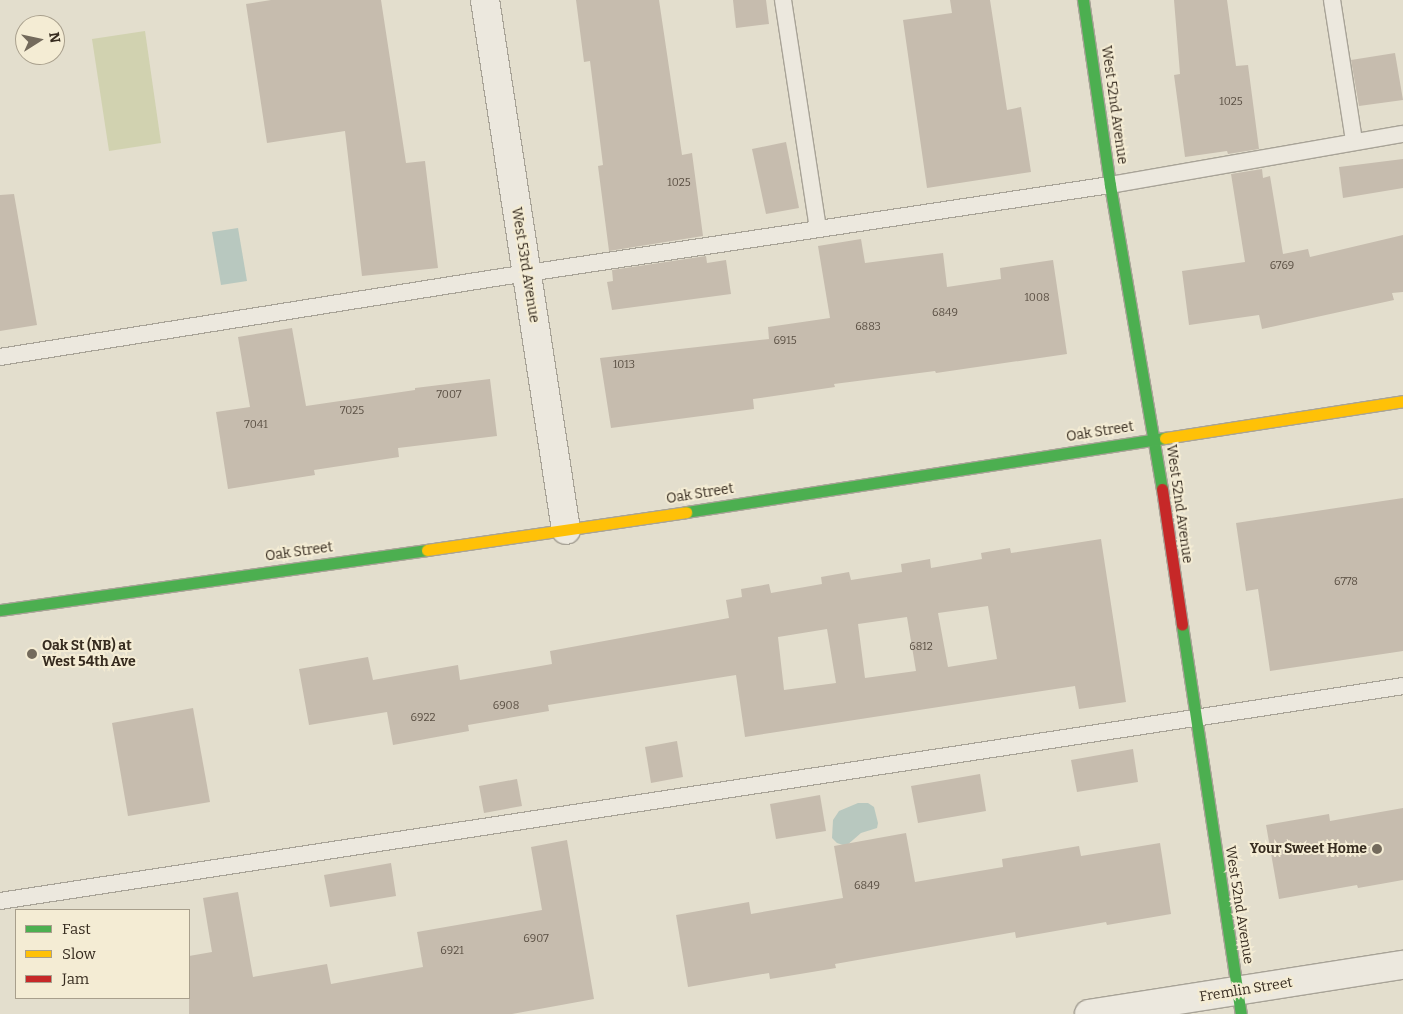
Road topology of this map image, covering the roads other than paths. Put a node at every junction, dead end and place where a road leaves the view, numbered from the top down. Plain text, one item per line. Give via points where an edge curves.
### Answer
1 (486, 0) edge
2 (783, 0) edge
3 (1083, 0) edge
4 (1332, 0) edge
5 (1403, 134) edge
6 (1354, 141) junction
7 (1110, 185) junction
8 (818, 228) junction
9 (527, 274) junction
10 (0, 357) edge
11 (1403, 401) edge
12 (1154, 438) junction
13 (566, 530) junction
14 (0, 610) edge
15 (1403, 686) edge
16 (1195, 718) junction
17 (0, 901) edge
18 (1403, 965) edge
19 (1239, 1003) edge
20 (1089, 1014) edge

1 - 9 street, West 53rd Avenue
2 - 8 lane
3 - 7 main road, West 52nd Avenue
4 - 6 lane
5 - 6 lane
6 - 7 lane
7 - 8 lane
7 - 12 main road, West 52nd Avenue
8 - 9 lane
9 - 10 lane
9 - 13 street, West 53rd Avenue
11 - 12 main road, Oak Street
12 - 13 main road, Oak Street
12 - 16 main road, West 52nd Avenue
13 - 14 main road, Oak Street
15 - 16 lane
16 - 17 lane
16 - 19 main road, West 52nd Avenue
18 - 19 street, Fremlin Street
19 - 20 street, Fremlin Street

